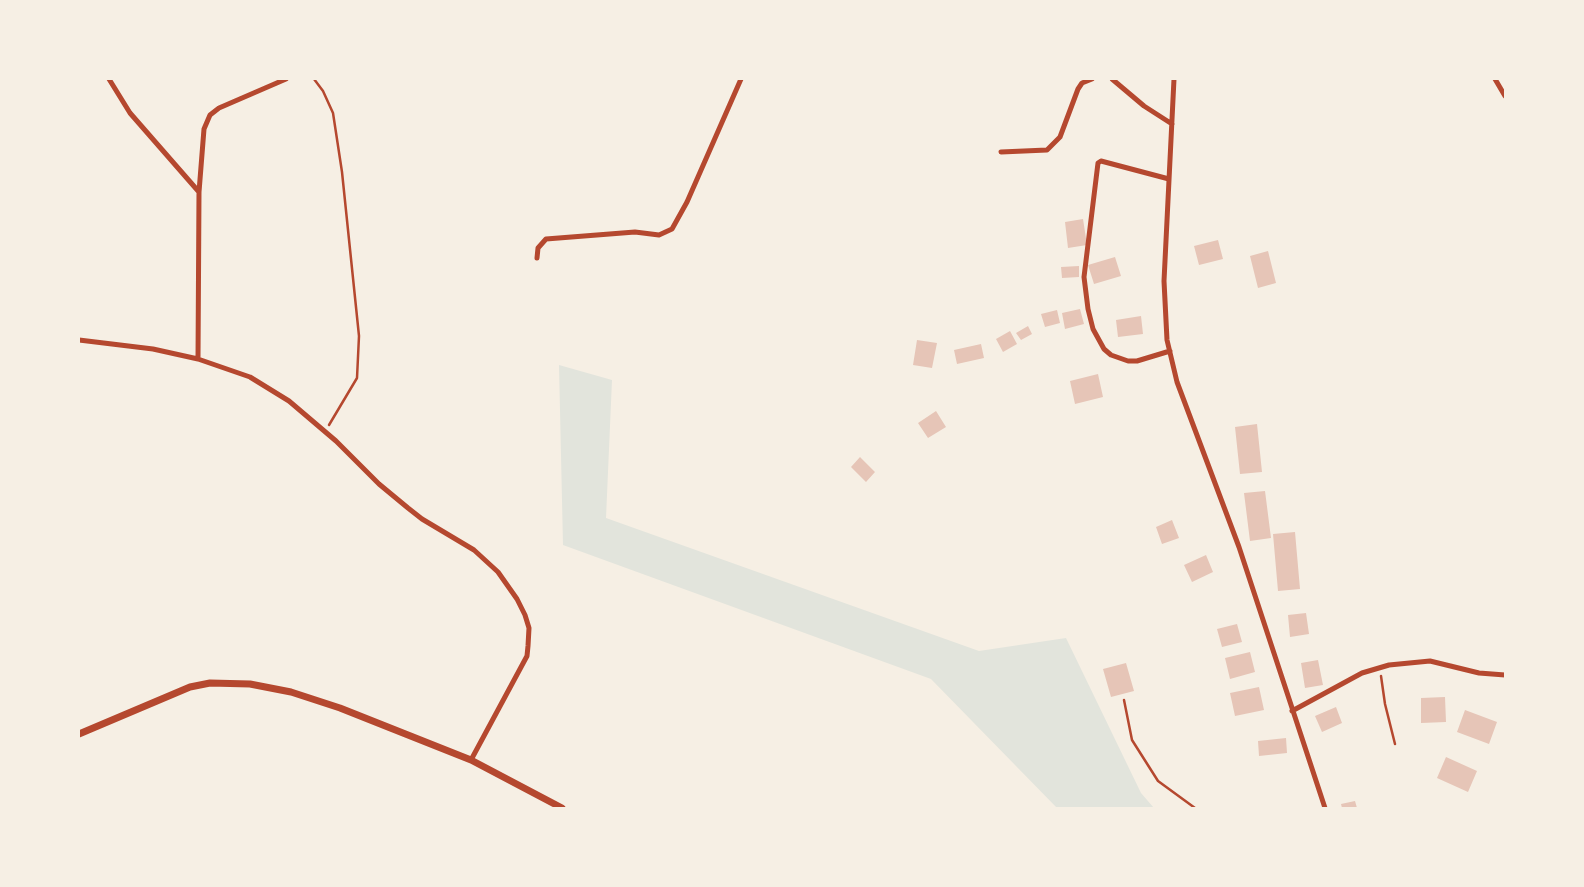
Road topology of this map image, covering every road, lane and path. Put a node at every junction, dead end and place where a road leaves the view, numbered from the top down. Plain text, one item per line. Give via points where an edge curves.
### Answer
1 (110, 79) edge
2 (286, 79) edge
3 (314, 79) edge
4 (741, 79) edge
5 (1092, 79) edge
6 (1112, 79) edge
7 (1174, 79) edge
8 (1495, 79) edge
9 (1505, 96) edge
10 (1172, 124) junction
11 (1001, 152) dead end
12 (1169, 179) junction
13 (199, 192) junction
14 (537, 258) dead end
15 (79, 340) edge
16 (1170, 351) junction
17 (198, 359) junction
18 (324, 431) junction
19 (1380, 666) junction
20 (1505, 675) edge
21 (1124, 700) dead end
22 (1292, 710) junction
23 (79, 734) edge
24 (1395, 744) dead end
25 (471, 760) junction
26 (562, 808) edge
27 (1195, 808) edge
28 (1325, 808) edge

1 - 13 street via 130,113
2 - 13 street via 210,115 204,129
3 - 18 path via 333,113 359,336 357,378
4 - 14 street via 672,229 659,235 554,237 541,242
5 - 11 street via 1078,89 1059,137 1048,150
6 - 10 street
7 - 10 street
8 - 9 street
10 - 12 street
12 - 16 street via 1164,281
12 - 16 street via 1098,163 1084,277 1093,329 1104,349 1128,361
13 - 17 street
15 - 17 street
16 - 22 street
17 - 18 street via 250,377 289,401
18 - 25 street via 415,513 490,564 508,584 525,615 527,656
19 - 20 street via 1430,661
19 - 22 street
19 - 24 path
21 - 27 path via 1132,740 1158,781
22 - 28 street
23 - 25 street via 190,687 227,682 309,697
25 - 26 street

